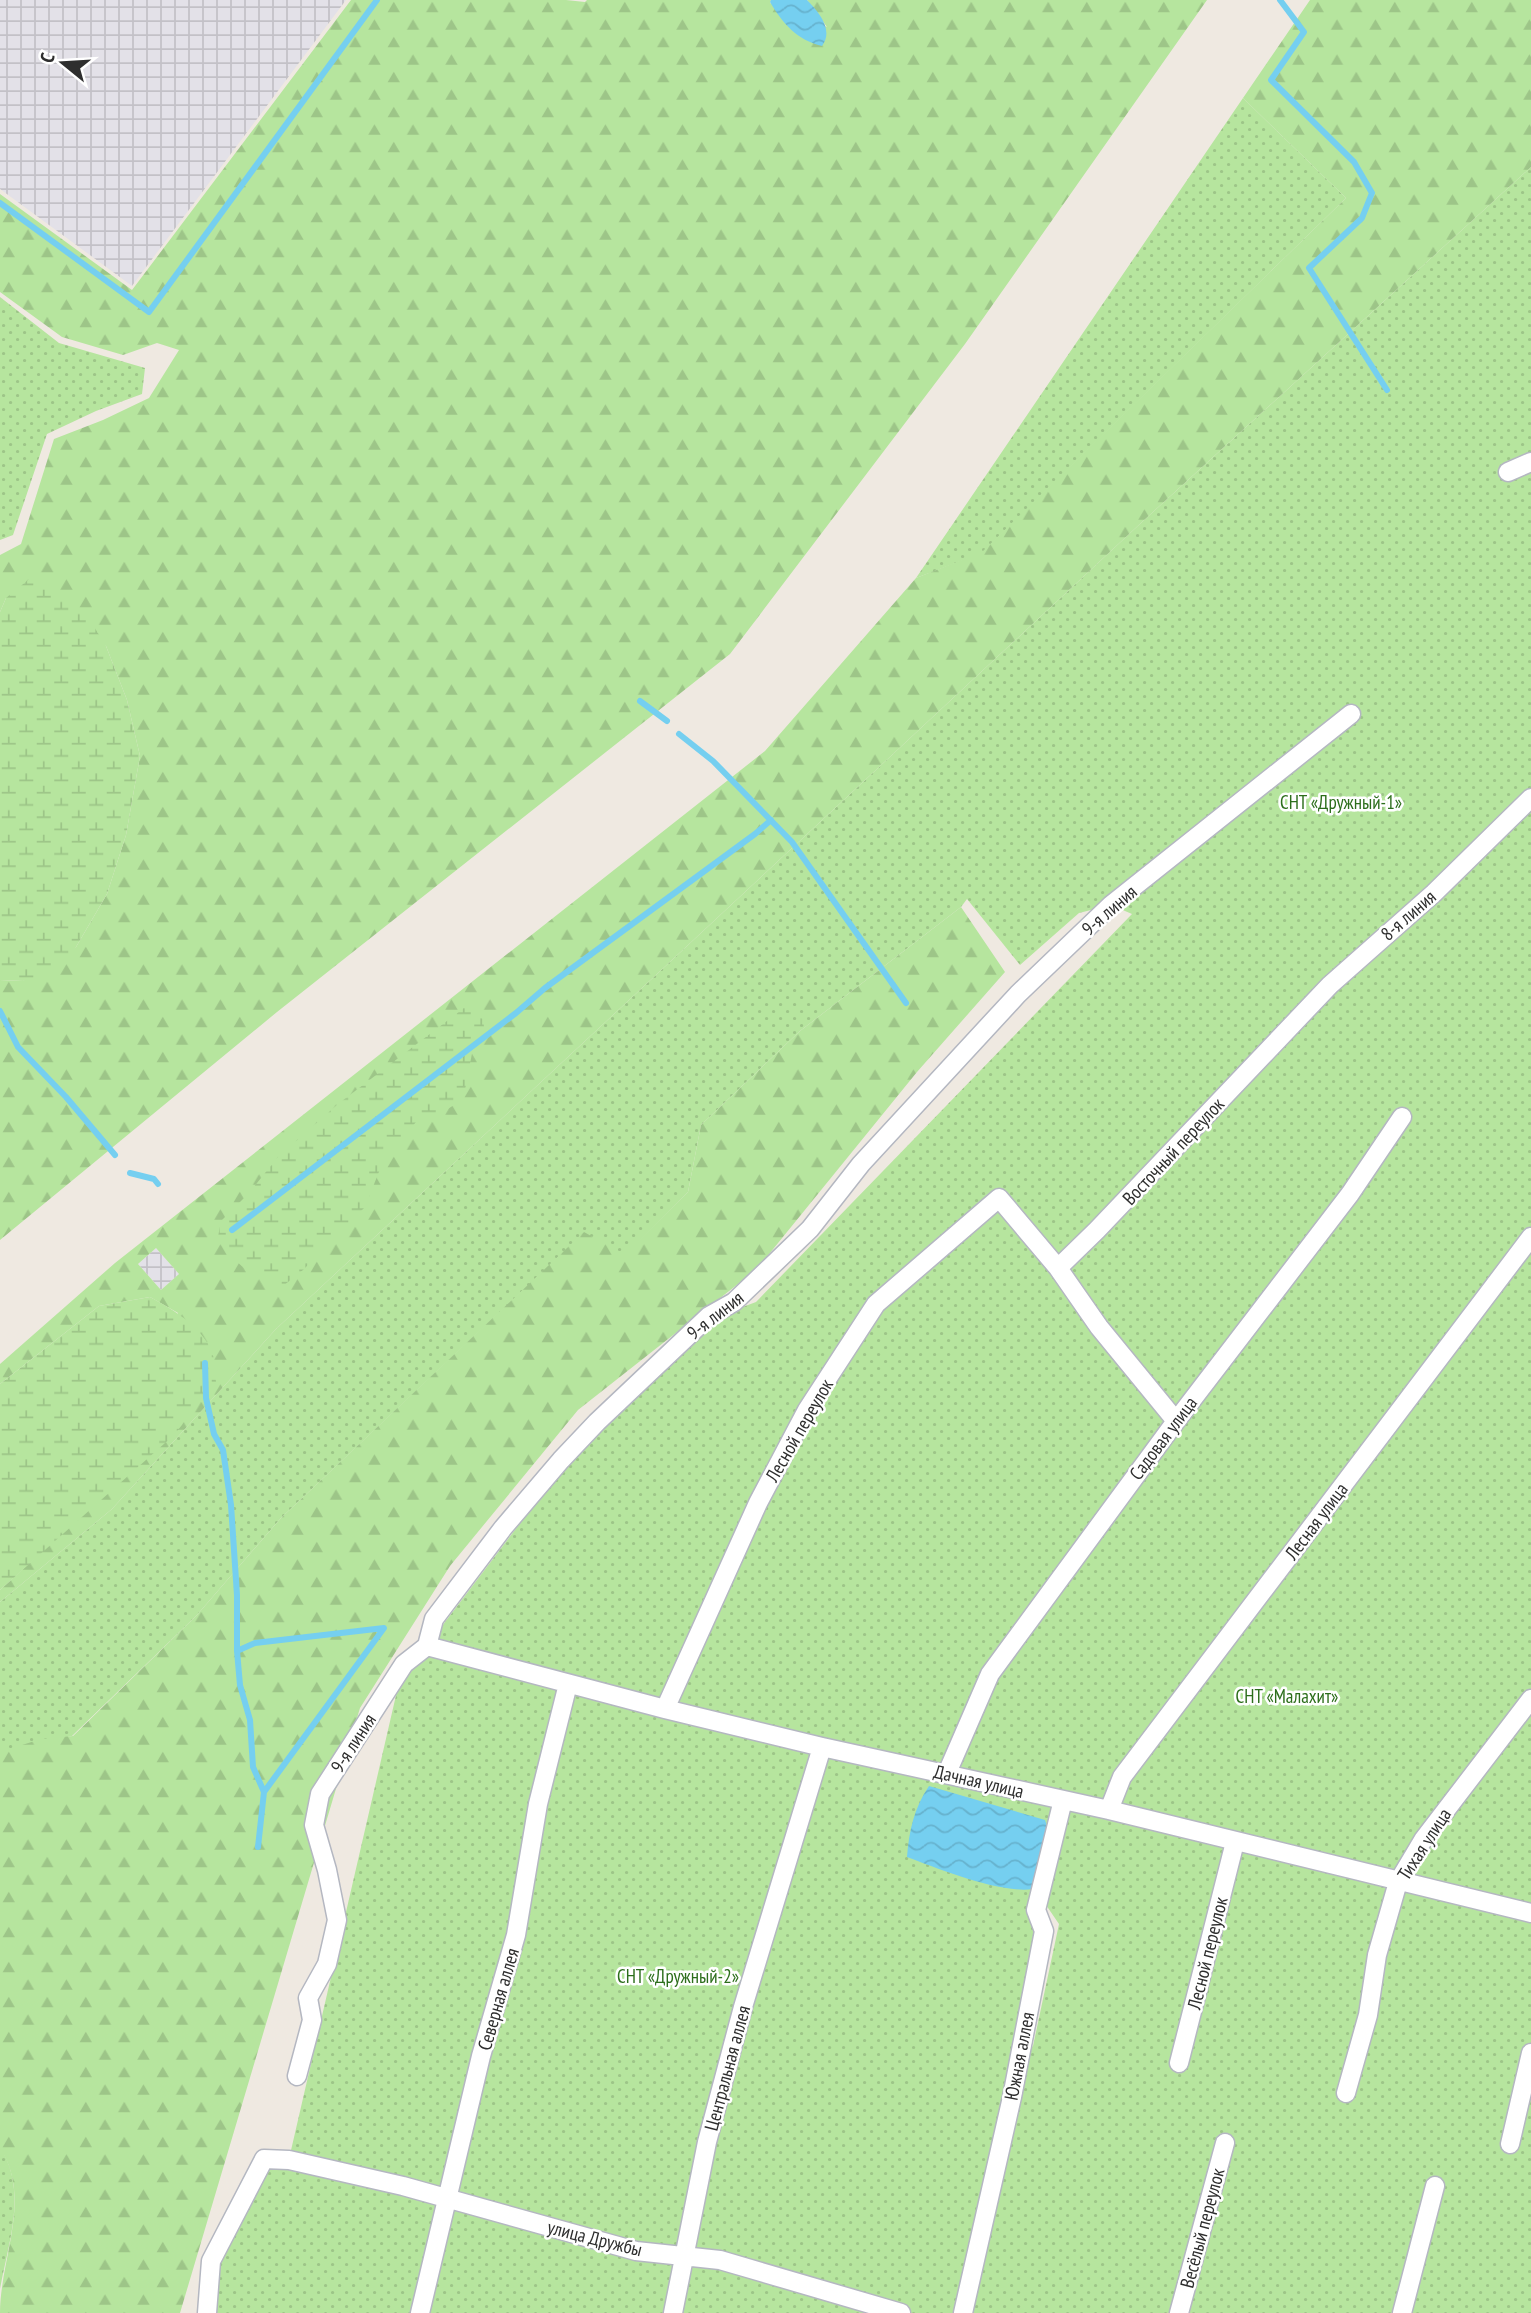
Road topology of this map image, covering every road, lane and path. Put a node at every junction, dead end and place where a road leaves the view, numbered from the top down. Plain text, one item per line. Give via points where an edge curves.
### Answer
1 (1531, 462) edge
2 (1508, 472) dead end
3 (1351, 714) dead end
4 (1531, 797) edge
5 (1285, 1032) joint
6 (1402, 1117) dead end
7 (1531, 1237) edge
8 (1058, 1268) junction
9 (1176, 1421) junction
10 (427, 1646) junction
11 (568, 1684) junction
12 (1531, 1699) edge
13 (665, 1709) junction
14 (822, 1747) junction
15 (947, 1773) junction
16 (1063, 1800) junction
17 (1109, 1810) junction
18 (1235, 1842) junction
19 (1398, 1882) junction
20 (1531, 1913) edge
21 (1531, 2053) edge
22 (1179, 2063) dead end
23 (297, 2076) dead end
24 (1346, 2093) dead end
25 (1226, 2143) dead end
26 (1510, 2144) dead end
27 (1435, 2186) dead end
28 (448, 2199) junction
29 (685, 2255) junction
30 (207, 2313) edge
31 (420, 2313) edge
32 (673, 2313) edge
33 (901, 2313) edge
34 (963, 2313) edge
35 (1179, 2313) edge
36 (1402, 2313) edge

1 - 2 street
3 - 10 street, 9-я линия via 1111,905 1018,994 861,1164 810,1229 734,1302 709,1315 561,1460 434,1619
4 - 5 street, 8-я линия
5 - 8 street, Восточный переулок
6 - 9 street, Садовая улица via 1350,1194
7 - 17 street, Лесная улица via 1122,1777
8 - 9 street via 1099,1327
8 - 13 street, Лесной переулок via 999,1198 876,1304 807,1410 758,1503
9 - 15 street, Садовая улица via 990,1674
10 - 11 street, Дачная улица
10 - 23 street, 9-я линия via 404,1664 320,1794 314,1825 337,1920 327,1964 308,1998 312,2020
11 - 13 street, Дачная улица
11 - 28 street, Северная аллея via 538,1804 516,1935 481,2056
12 - 19 street, Тихая улица via 1423,1840
13 - 14 street, Дачная улица
14 - 15 street, Дачная улица
14 - 29 street, Центральная аллея via 743,2007 707,2142
15 - 16 street, Дачная улица
16 - 17 street, Дачная улица
16 - 34 street, Южная аллея via 1036,1910 1044,1931 1012,2097
17 - 18 street, Дачная улица
18 - 19 street, Дачная улица
18 - 22 street, Лесной переулок
19 - 20 street, Дачная улица
19 - 24 street, Тихая улица
21 - 26 street
25 - 35 street, Весёлый переулок
27 - 36 street
28 - 29 street, улица Дружбы via 636,2250
28 - 30 street, улица Дружбы via 289,2160 264,2159 211,2261
28 - 31 street, Северная аллея
29 - 32 street, Центральная аллея
29 - 33 street, улица Дружбы via 720,2260

